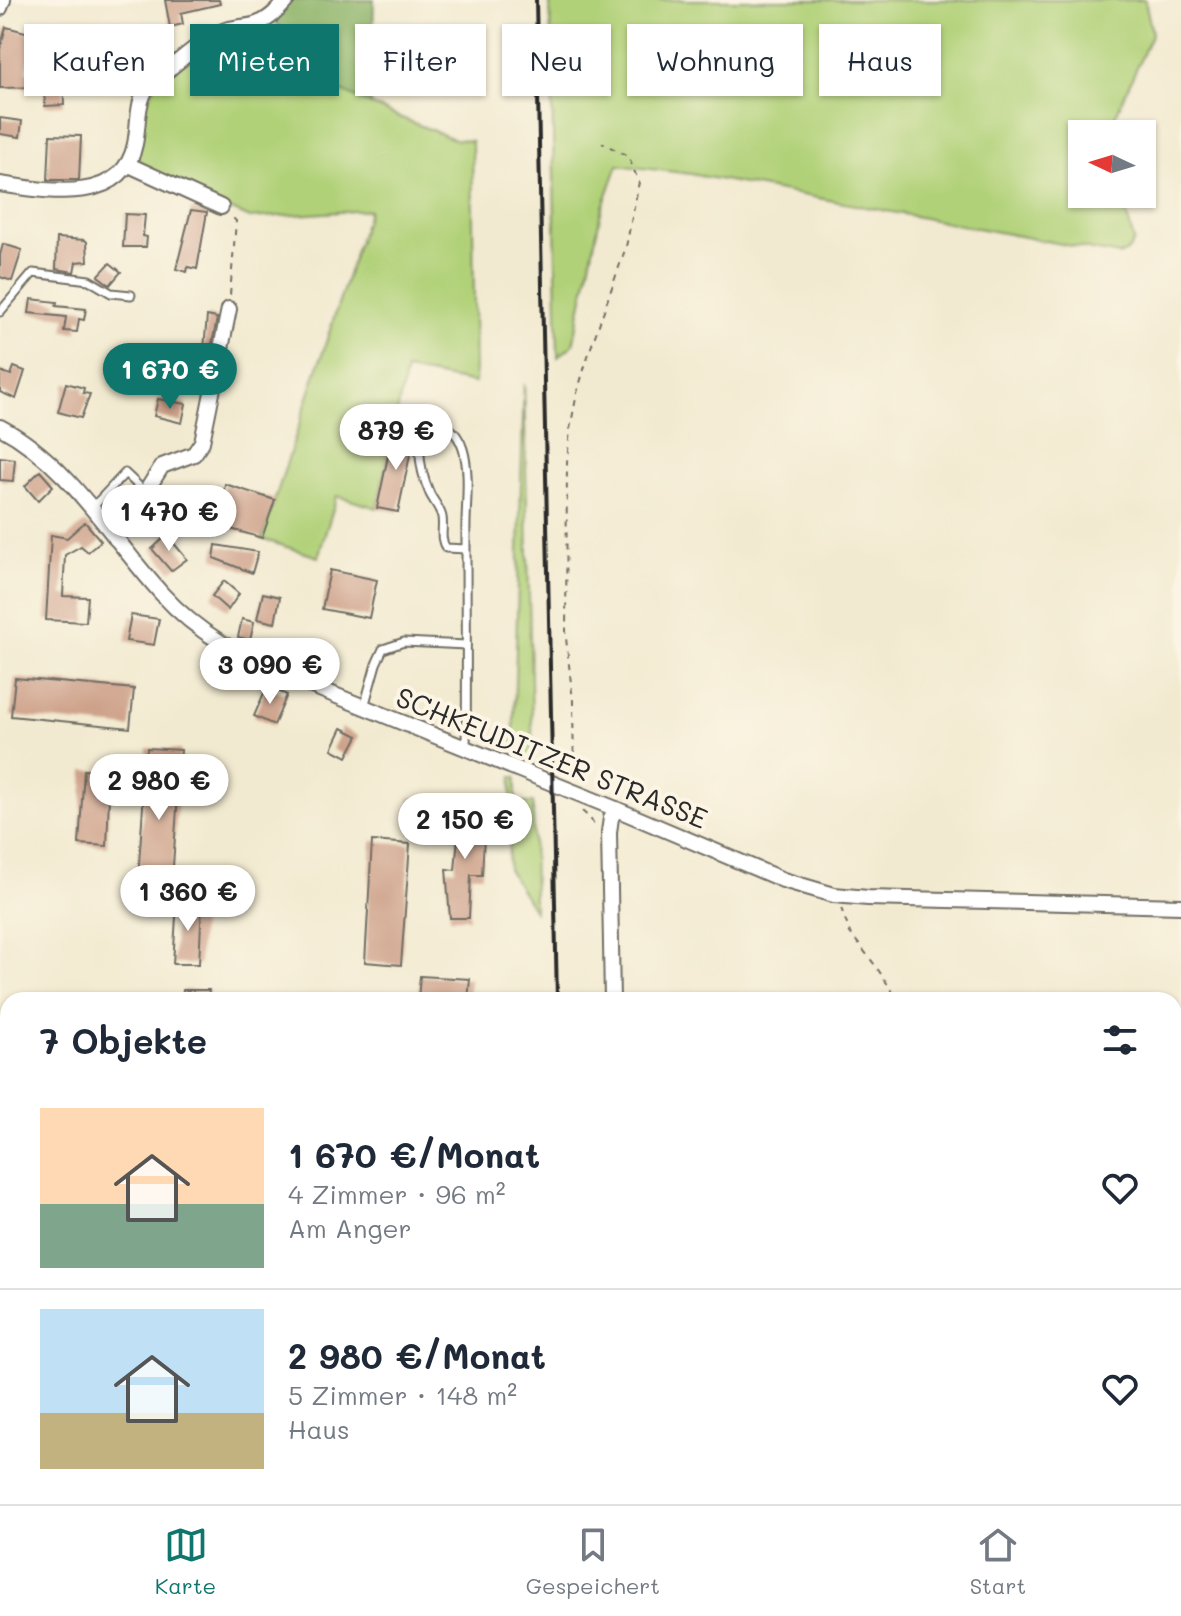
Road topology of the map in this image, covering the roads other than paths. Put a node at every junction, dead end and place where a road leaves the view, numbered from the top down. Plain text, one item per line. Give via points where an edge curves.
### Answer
1 (3, 0) edge
2 (287, 0) edge
3 (0, 8) edge
4 (129, 165) junction
5 (0, 184) edge
6 (221, 207) road end
7 (131, 295) dead end
8 (229, 309) road end
9 (0, 312) edge
10 (0, 427) edge
11 (145, 492) junction
12 (92, 508) junction
13 (116, 539) junction
14 (466, 549) junction
15 (466, 645) junction
16 (364, 707) junction
17 (466, 749) junction
18 (616, 809) junction
19 (1181, 906) edge
20 (612, 992) edge

1 - 3 street
2 - 4 street via 258,24 222,31 197,46 150,85 142,98
4 - 5 street via 109,182 84,191
4 - 6 street
7 - 9 lane via 111,293 89,280 33,273
8 - 11 street via 202,442 194,454 162,466
10 - 12 street, SCHKEUDITZER STRASSE via 46,459
11 - 12 lane via 125,473
11 - 13 street
12 - 13 street, SCHKEUDITZER STRASSE
13 - 16 street, SCHKEUDITZER STRASSE via 164,596 215,641
14 - 14 lane via 463,450 454,430 429,421 423,424 419,457 441,512 441,540 446,548
14 - 15 lane
15 - 16 lane via 404,642 383,649
15 - 17 lane
16 - 17 street, SCHKEUDITZER STRASSE
17 - 18 street, SCHKEUDITZER STRASSE
18 - 19 street, SCHKEUDITZER STRASSE via 783,880 838,895
18 - 20 street via 609,832

